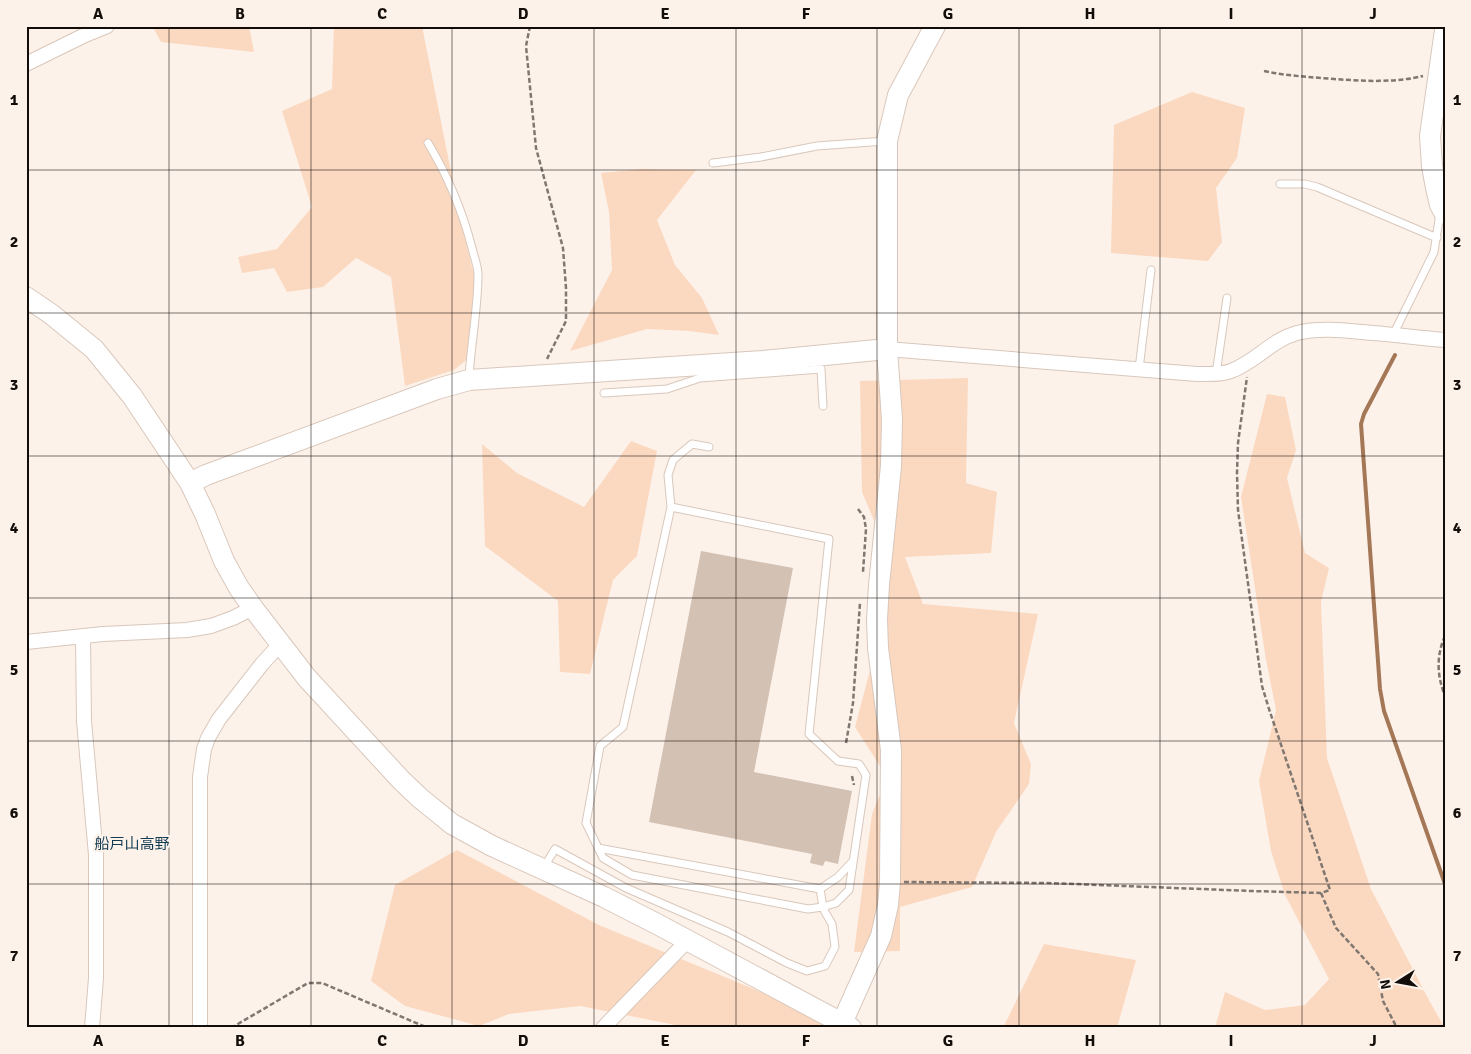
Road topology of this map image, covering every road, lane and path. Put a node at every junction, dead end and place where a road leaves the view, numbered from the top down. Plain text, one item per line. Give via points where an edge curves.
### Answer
1 (108, 26) edge
2 (530, 26) edge
3 (935, 26) edge
4 (1445, 30) edge
5 (26, 64) edge
6 (1264, 71) dead end
7 (1439, 72) junction
8 (887, 141) junction
9 (428, 143) dead end
10 (713, 163) dead end
11 (1280, 184) dead end
12 (1443, 210) edge
13 (1437, 238) junction
14 (1151, 270) dead end
15 (26, 298) edge
16 (1227, 298) dead end
17 (1393, 335) junction
18 (1445, 340) edge
19 (887, 348) junction
20 (1248, 362) junction
21 (1139, 369) junction
22 (1216, 374) junction
23 (539, 376) junction
24 (469, 380) junction
25 (604, 393) dead end
26 (823, 406) dead end
27 (709, 446) dead end
28 (190, 483) junction
29 (671, 507) junction
30 (858, 509) dead end
31 (862, 577) dead end
32 (861, 596) dead end
33 (253, 608) junction
34 (83, 636) junction
35 (1445, 636) edge
36 (26, 642) edge
37 (280, 644) junction
38 (1445, 696) edge
39 (846, 743) dead end
40 (852, 776) dead end
41 (855, 789) dead end
42 (598, 848) junction
43 (854, 860) junction
44 (542, 870) junction
45 (890, 882) junction
46 (820, 889) junction
47 (1321, 893) junction
48 (823, 907) junction
49 (688, 940) junction
50 (846, 1025) edge
51 (92, 1028) edge
52 (200, 1028) edge
53 (231, 1028) edge
54 (428, 1028) edge
55 (603, 1028) edge
56 (1397, 1028) edge

1 - 5 street
2 - 23 path via 526,46 536,148 563,248 566,288 566,321
3 - 8 street via 898,95
4 - 7 street
6 - 7 path via 1288,76 1368,81 1414,78
7 - 12 street via 1430,136 1432,166
8 - 10 lane via 817,146
8 - 19 street
9 - 24 lane via 453,189 478,272
11 - 13 lane via 1317,187
12 - 13 lane
13 - 17 lane via 1434,252
14 - 21 lane
15 - 28 street via 94,349 132,396
16 - 22 lane
17 - 18 street
17 - 20 street via 1306,331 1272,344
19 - 21 street
19 - 23 street via 764,361
19 - 45 street via 892,419 891,466 877,619 891,750
20 - 22 street via 1234,370
20 - 47 path via 1238,443 1238,510 1262,686 1330,890
21 - 22 street
23 - 24 street
24 - 28 street via 421,395
25 - 26 lane via 667,389 700,378 821,369
27 - 29 lane via 692,444 673,460 668,475
28 - 33 street via 224,561
29 - 42 lane via 623,727 600,746 586,823
29 - 43 lane via 830,540 808,734 838,761 859,764 866,776
30 - 31 path via 866,528
32 - 39 path via 853,703
33 - 34 street via 211,626 187,630
33 - 37 street
34 - 36 street
34 - 51 street via 84,722 96,855 96,978
35 - 38 path via 1438,672
37 - 44 street via 313,685 420,798 452,824
37 - 52 street via 218,718 201,762
40 - 41 path
42 - 46 lane
42 - 48 lane via 603,858 632,875 808,909
43 - 46 lane via 838,877
43 - 48 lane via 849,890 836,903
44 - 48 lane via 555,849 626,888 728,932 807,971 824,966 835,947 832,924
44 - 49 street
45 - 47 path via 1048,883
45 - 50 street via 881,936
46 - 48 lane
47 - 56 path via 1336,928 1378,974 1383,1001
49 - 50 street
49 - 55 street
53 - 54 path via 308,983 322,982

